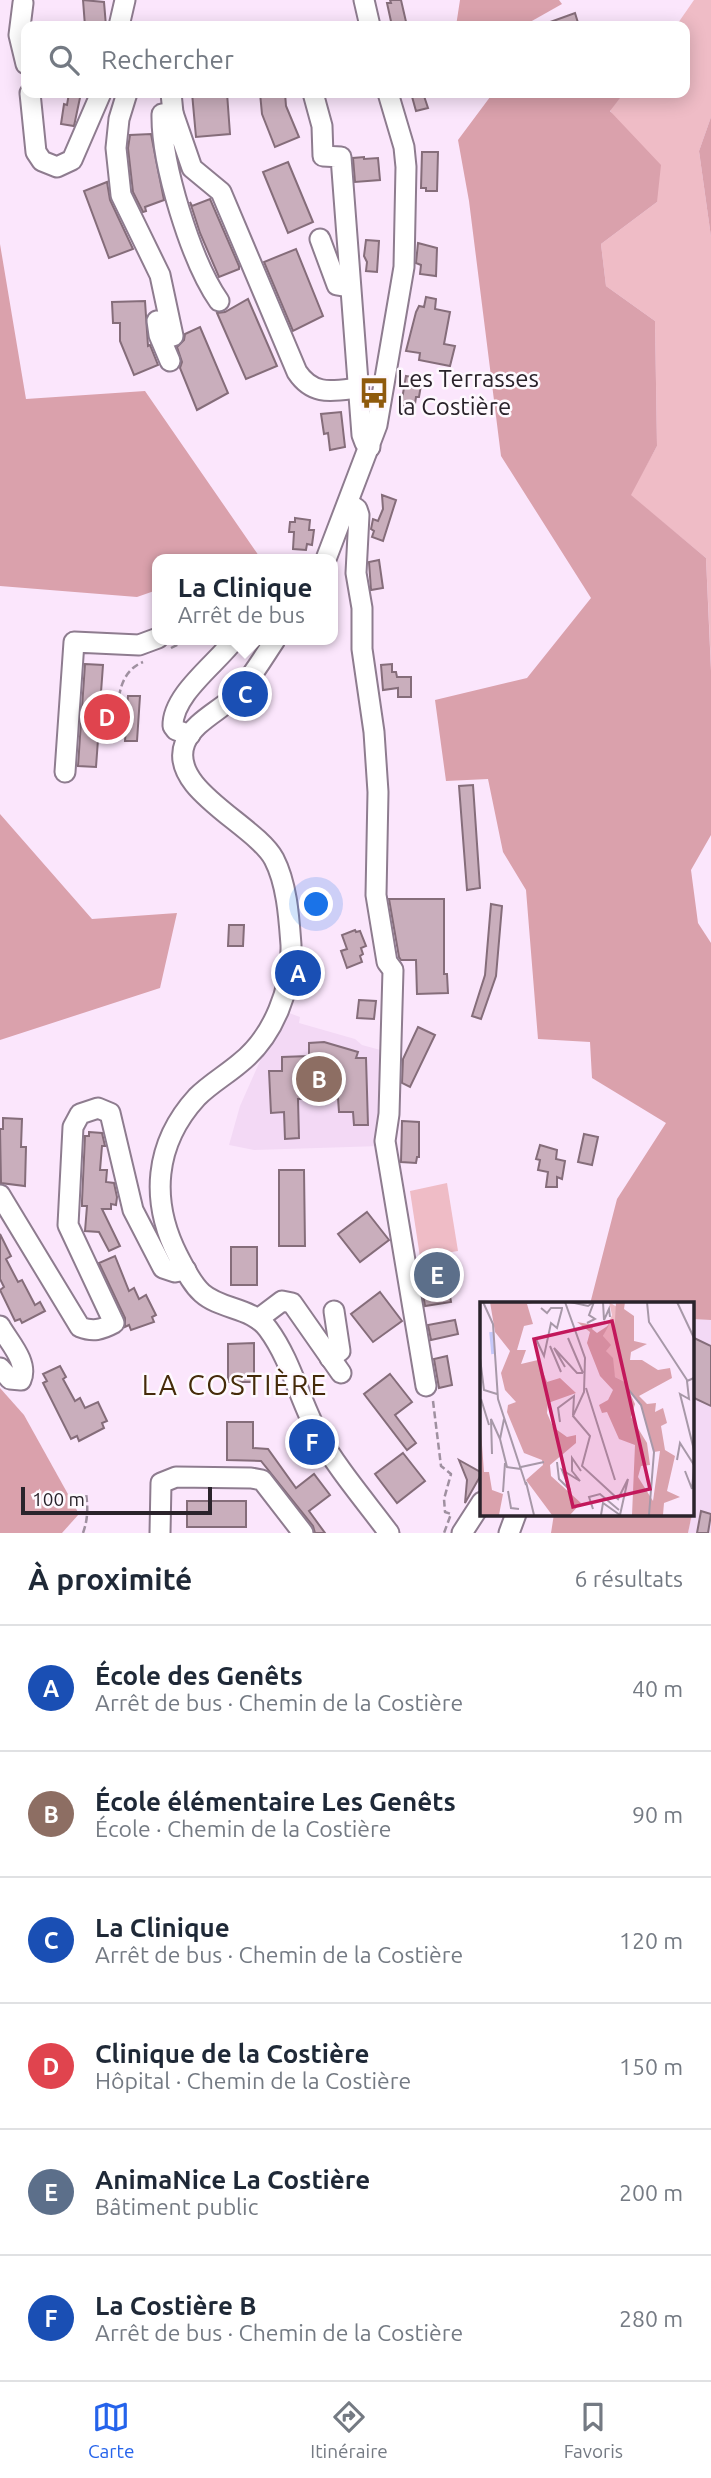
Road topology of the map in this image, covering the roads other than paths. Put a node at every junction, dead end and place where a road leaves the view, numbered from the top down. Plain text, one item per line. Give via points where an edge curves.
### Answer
1 (125, 0) edge
2 (364, 0) edge
3 (23, 3) dead end
4 (120, 21) edge
5 (369, 21) edge
6 (21, 43) edge
7 (31, 98) edge
8 (99, 98) edge
9 (125, 98) edge
10 (172, 98) edge
11 (314, 98) edge
12 (389, 98) edge
13 (173, 113) junction
14 (320, 239) dead end
15 (160, 275) junction
16 (349, 287) junction
17 (219, 301) dead end
18 (173, 336) dead end
19 (170, 360) dead end
20 (358, 388) junction
21 (370, 447) junction
22 (348, 503) junction
23 (328, 554) edge
24 (152, 644) edge
25 (230, 645) edge
26 (271, 645) edge
27 (190, 735) junction
28 (65, 772) dead end
29 (0, 1195) edge
30 (186, 1270) junction
31 (334, 1311) dead end
32 (258, 1319) junction
33 (0, 1326) edge
34 (0, 1368) edge
35 (426, 1386) road end
36 (480, 1505) edge
37 (515, 1516) edge
38 (160, 1533) edge
39 (303, 1533) edge
40 (388, 1533) edge
41 (462, 1533) edge
42 (509, 1533) edge

1 - 4 street
2 - 5 street
3 - 6 street
7 - 8 street via 36,152 42,161 57,167 72,160
9 - 15 street via 116,148 121,195
10 - 13 street
11 - 16 street via 323,156 341,157
12 - 21 street via 404,147 406,248 383,396
13 - 17 street via 162,114 162,130 176,199 206,283
13 - 20 street via 192,168 221,192 297,372 322,390
14 - 16 street via 337,285
15 - 18 street
15 - 19 street via 155,310
16 - 20 street
20 - 21 street via 362,435
21 - 22 street
22 - 23 street
22 - 35 street via 359,516 356,573 378,792 376,895 387,962 393,970 385,1141
24 - 28 street via 74,642
25 - 27 street via 176,708 173,726
26 - 27 street via 235,695
27 - 30 street via 183,754 189,777 274,859 285,895 291,957 282,1001 265,1035 242,1062 197,1098 167,1149 160,1178 162,1213
29 - 30 street via 80,1327 90,1331 114,1323 68,1225 73,1127 80,1114 98,1108 110,1113 133,1210 163,1268
30 - 32 street via 206,1296
31 - 32 street via 340,1351 336,1366 292,1303 282,1301
32 - 40 street via 275,1340 319,1436
33 - 34 street via 22,1362 24,1374 21,1380 10,1379
36 - 41 street
37 - 42 street
38 - 39 street via 162,1483 176,1477 262,1480

